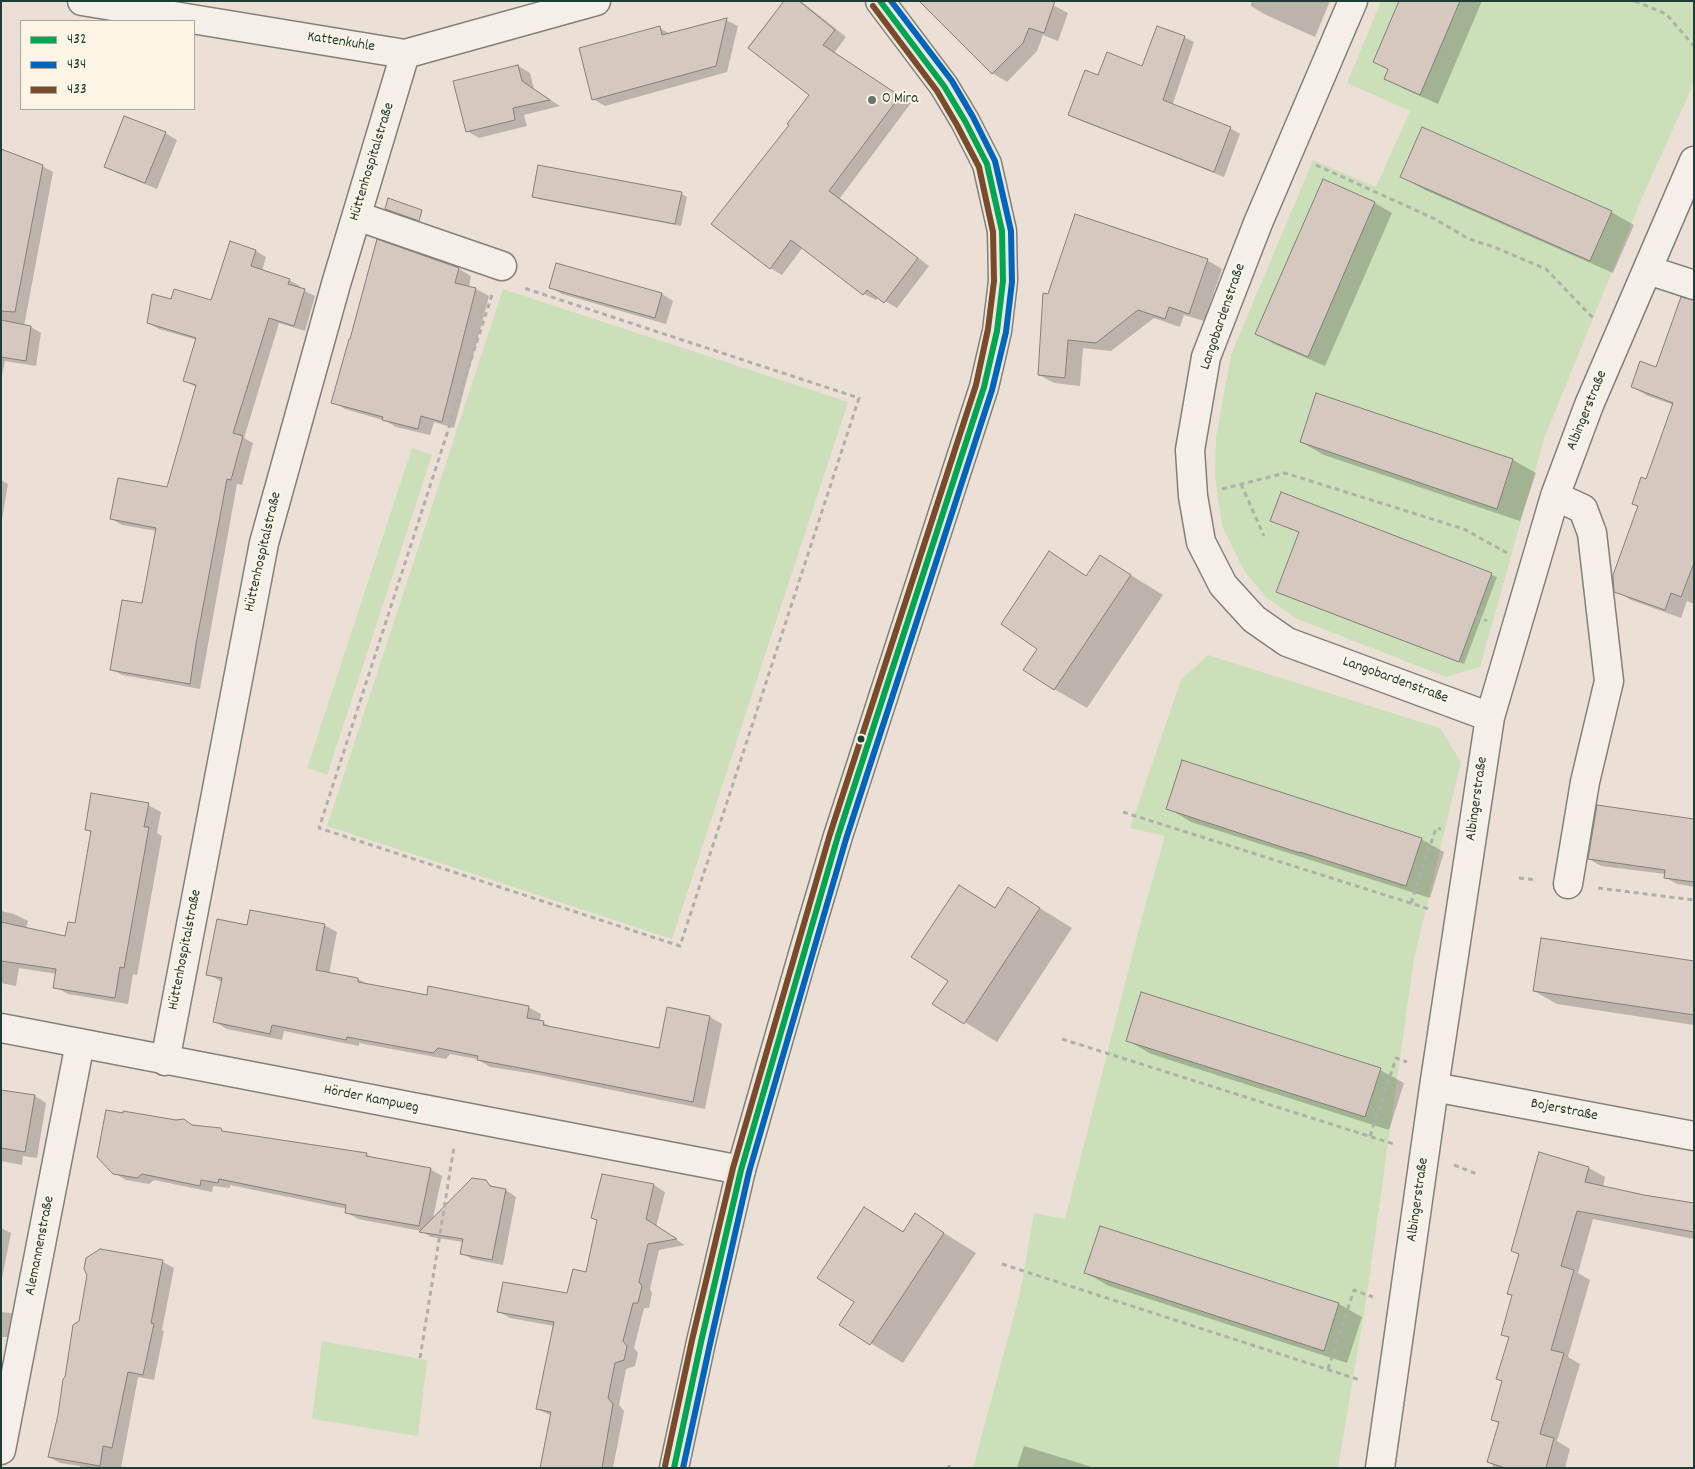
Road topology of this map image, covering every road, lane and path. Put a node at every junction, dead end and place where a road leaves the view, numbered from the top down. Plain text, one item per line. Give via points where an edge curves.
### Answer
1 (82, 1) edge
2 (596, 1) edge
3 (880, 1) edge
4 (1353, 1) edge
5 (1635, 1) edge
6 (1694, 46) edge
7 (405, 54) junction
8 (1288, 152) junction
9 (1694, 161) edge
10 (357, 216) junction
11 (1648, 270) junction
12 (500, 273) junction
13 (1694, 285) edge
14 (1616, 342) junction
15 (1241, 484) junction
16 (1193, 496) junction
17 (1555, 496) junction
18 (1264, 536) dead end
19 (1534, 567) junction
20 (1490, 717) junction
21 (1122, 812) dead end
22 (1444, 830) dead end
23 (1519, 878) dead end
24 (1568, 884) junction
25 (1694, 900) edge
26 (1411, 903) junction
27 (1460, 919) junction
28 (1, 1028) edge
29 (1062, 1039) dead end
30 (80, 1043) junction
31 (165, 1061) junction
32 (1410, 1063) dead end
33 (1434, 1087) junction
34 (459, 1117) junction
35 (1370, 1136) junction
36 (1694, 1136) edge
37 (1426, 1154) junction
38 (742, 1170) junction
39 (1477, 1174) dead end
40 (1002, 1264) dead end
41 (1381, 1299) dead end
42 (420, 1358) dead end
43 (1328, 1369) junction
44 (1392, 1389) junction
45 (1, 1450) edge
46 (674, 1468) edge
47 (1380, 1468) edge

1 - 7 street, Kattenkuhle
2 - 7 street, Kattenkuhle
3 - 38 main road via 944,86 987,164 1002,231 1003,281 997,331 978,406 838,836
4 - 8 street, Langobardenstraße
5 - 6 path via 1666,14
7 - 10 street, Hüttenhospitalstraße
8 - 14 path via 1436,219 1469,240 1546,269
8 - 16 street, Langobardenstraße via 1206,358 1190,450
9 - 11 street, Albingerstraße
10 - 12 street
10 - 31 street, Hüttenhospitalstraße via 264,542
11 - 13 street
11 - 14 street, Albingerstraße
12 - 12 path via 858,398 680,946 319,828
14 - 17 street, Albingerstraße
15 - 16 path
15 - 18 path
15 - 19 path via 1284,473 1464,529
16 - 20 street, Langobardenstraße via 1201,542 1223,585 1254,619 1287,642
17 - 19 street, Albingerstraße
17 - 24 street via 1583,508 1592,533 1609,680 1585,782
19 - 20 street, Albingerstraße
20 - 27 street, Albingerstraße
21 - 26 path
22 - 26 path via 1436,828
23 - 24 path
24 - 25 path
26 - 27 path
27 - 33 street, Albingerstraße
28 - 30 street, Hörder Kampweg
29 - 35 path
30 - 31 street, Hörder Kampweg
30 - 45 street, Alemannenstraße
31 - 34 street, Hörder Kampweg
32 - 35 path via 1396,1058
33 - 36 street, Bojerstraße
33 - 37 street, Albingerstraße
34 - 38 street, Hörder Kampweg
34 - 42 path
35 - 37 path
37 - 39 path
37 - 44 street, Albingerstraße
38 - 46 main road
40 - 43 path
41 - 43 path via 1354,1290
43 - 44 path
44 - 47 street, Albingerstraße

